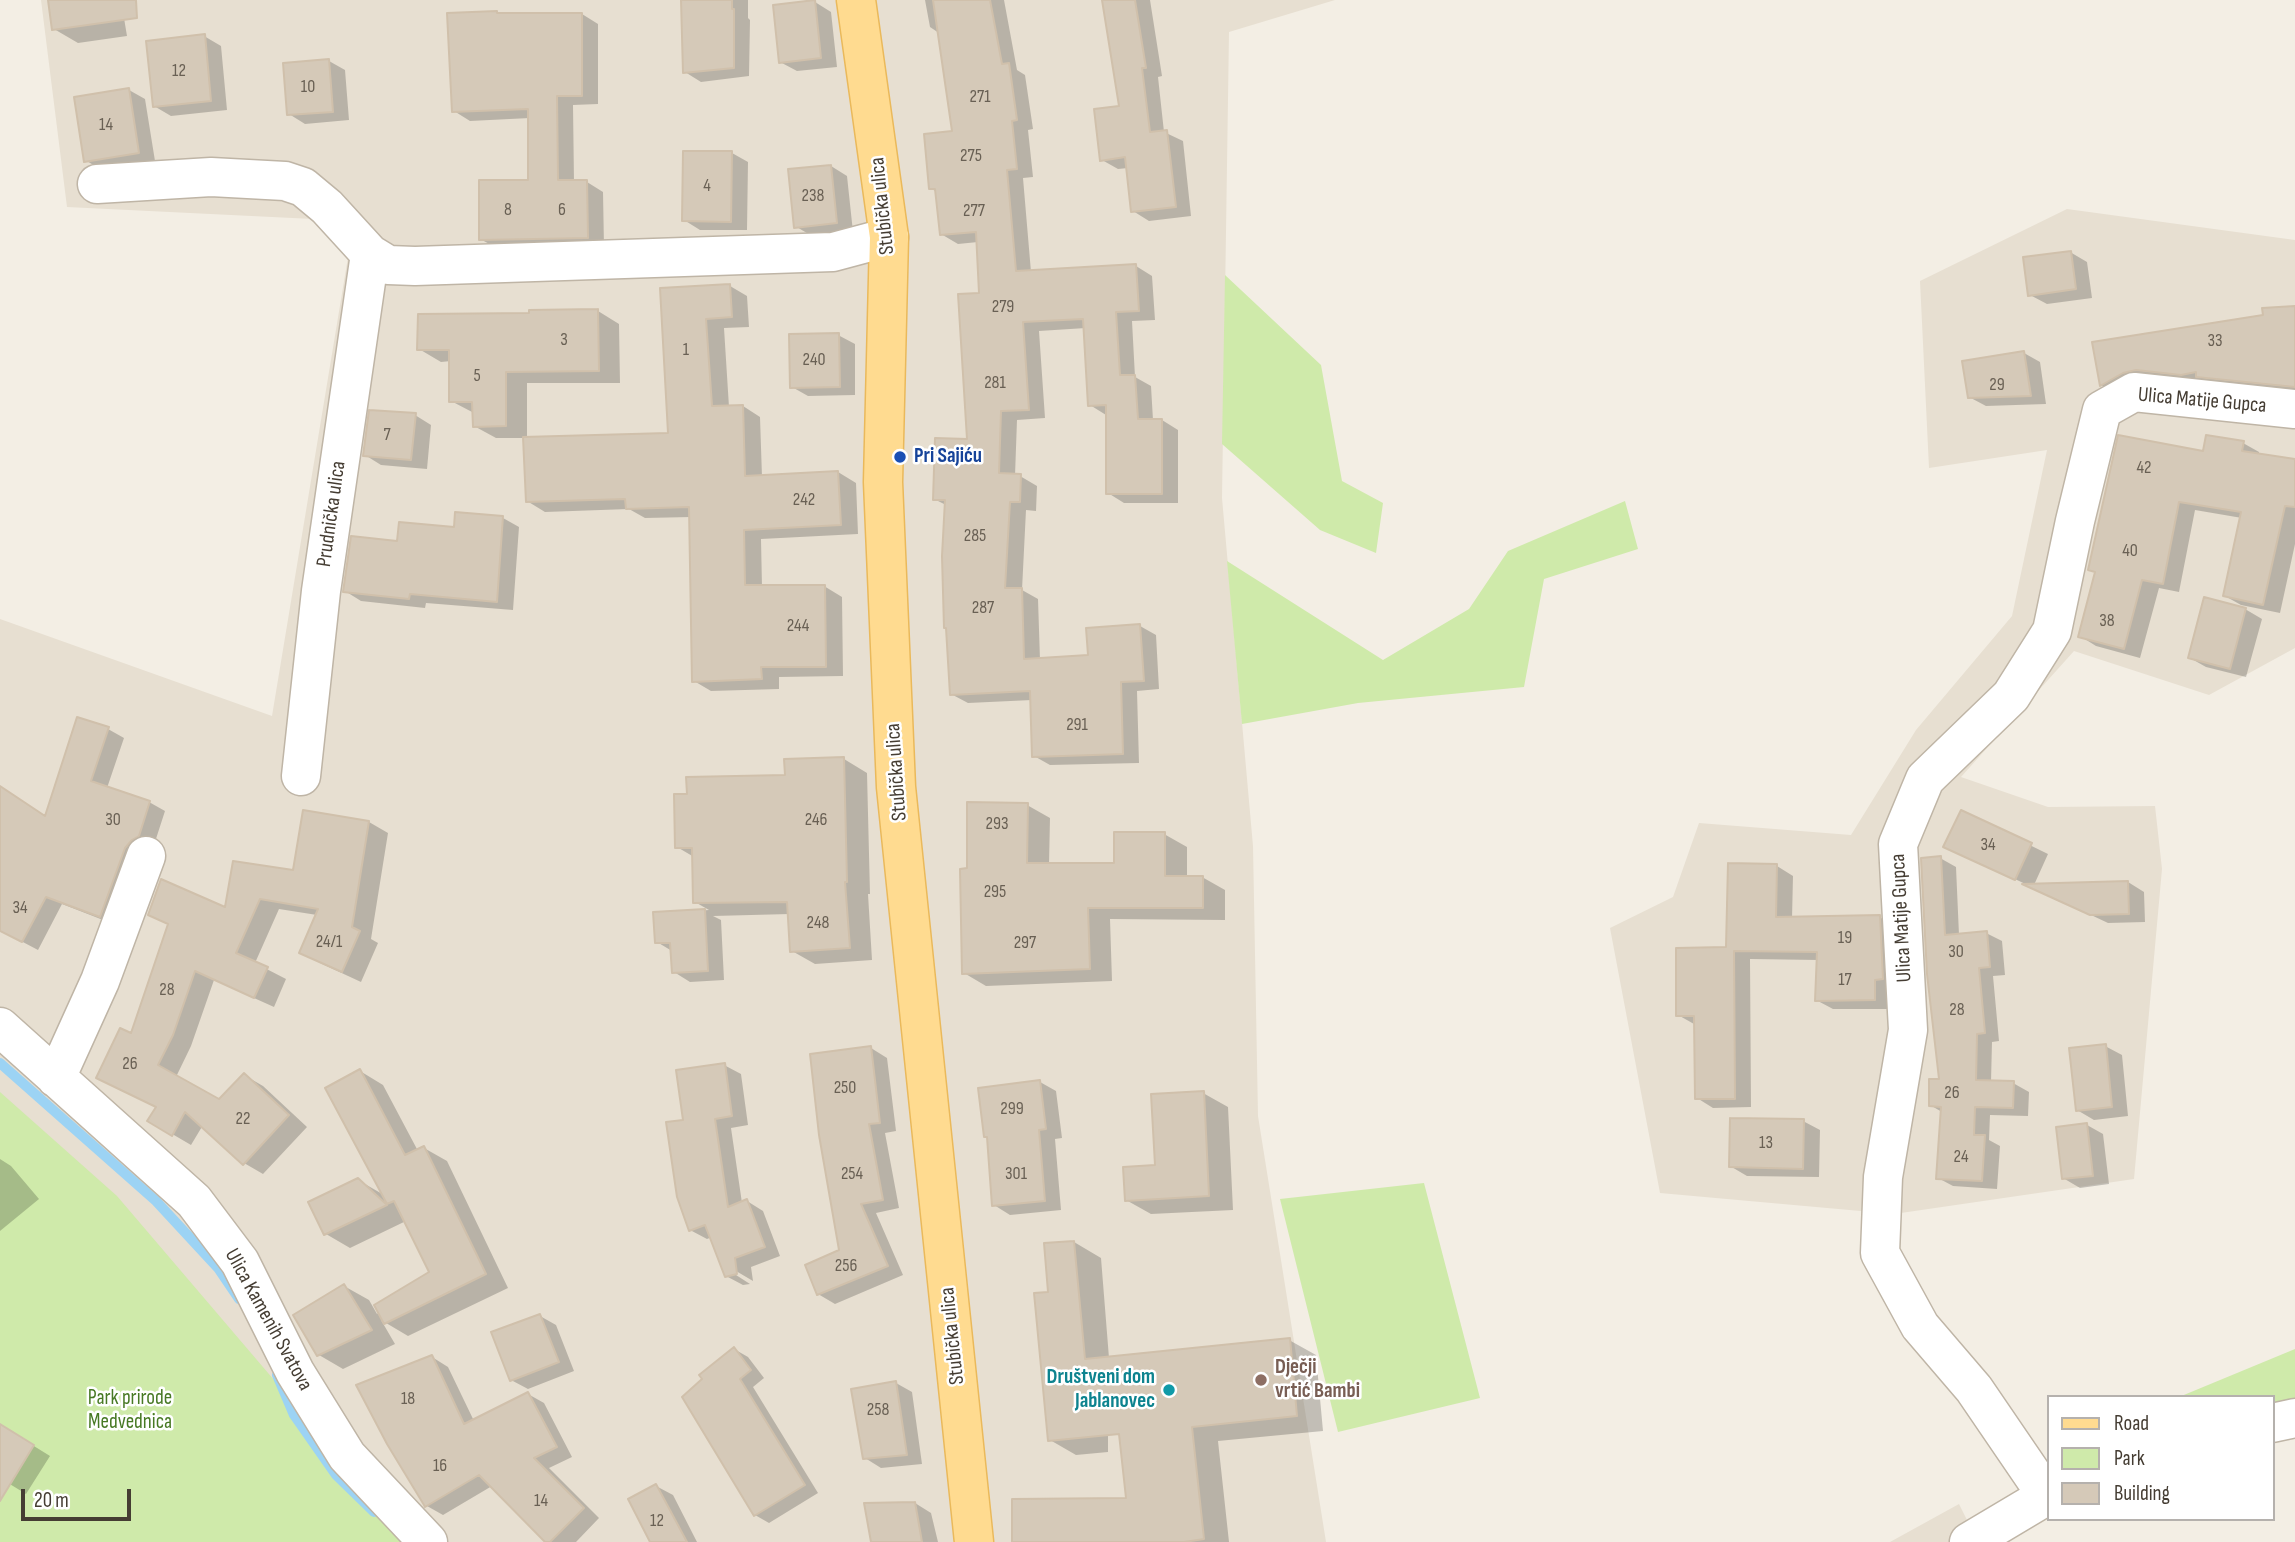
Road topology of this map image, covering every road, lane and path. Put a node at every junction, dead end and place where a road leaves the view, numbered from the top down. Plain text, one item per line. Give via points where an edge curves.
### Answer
1 (856, 0) edge
2 (97, 184) dead end
3 (889, 237) junction
4 (370, 254) junction
5 (2295, 409) edge
6 (301, 776) dead end
7 (146, 856) dead end
8 (0, 1027) edge
9 (56, 1078) junction
10 (2295, 1418) edge
11 (2274, 1423) edge
12 (2046, 1494) edge
13 (2046, 1496) edge
14 (428, 1542) edge
15 (974, 1542) edge
16 (1969, 1542) edge

1 - 3 main road, Stubička ulica
2 - 4 street via 211,177 285,181 303,187
3 - 4 street via 833,252 415,266 388,264
3 - 15 main road, Stubička ulica via 883,482 896,787
4 - 6 street, Prudnička ulica via 321,592
5 - 12 street, Ulica Matije Gupca via 2134,392 2102,410 2052,631 2011,696 1925,779 1898,844 1908,1030 1883,1177 1880,1253 1920,1326 1974,1389
7 - 9 street via 100,981
8 - 9 street, Ulica Kamenih Svatova
9 - 14 street, Ulica Kamenih Svatova via 194,1201 240,1262 295,1372 347,1457
10 - 11 street
13 - 16 street, Ulica Matije Gupca

